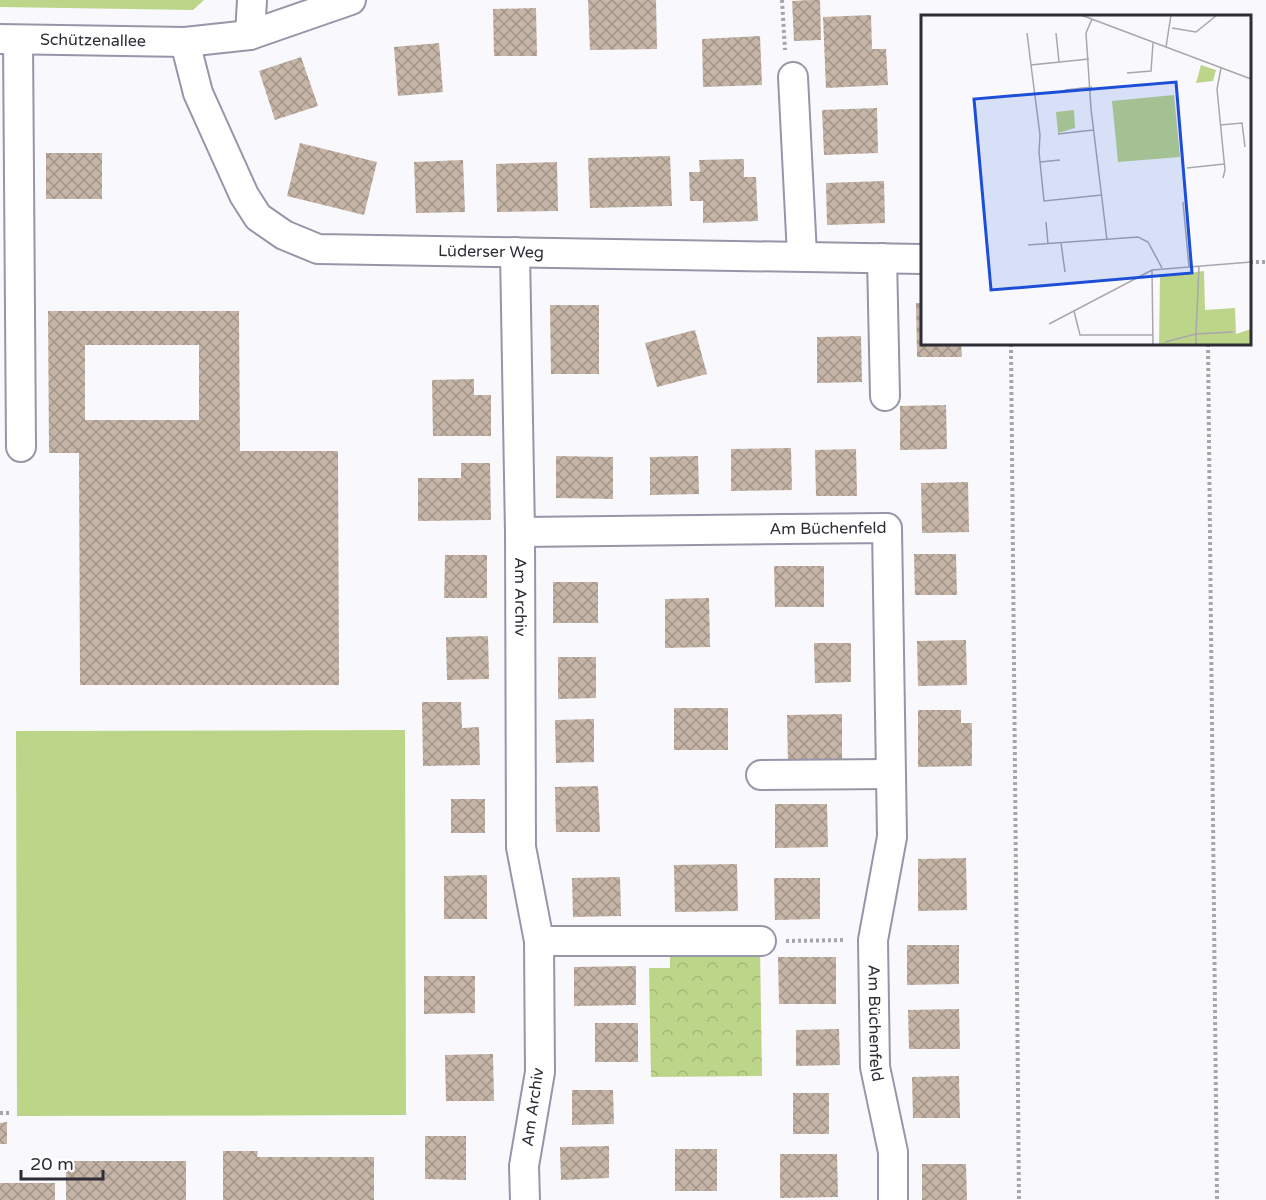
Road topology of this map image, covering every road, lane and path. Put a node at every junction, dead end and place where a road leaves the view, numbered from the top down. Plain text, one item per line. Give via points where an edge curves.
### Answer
1 (252, 0) edge
2 (351, 0) edge
3 (782, 0) edge
4 (250, 35) junction
5 (9, 40) edge
6 (185, 42) junction
7 (793, 76) joint
8 (515, 252) junction
9 (802, 255) junction
10 (882, 258) junction
11 (921, 259) edge
12 (1011, 345) edge
13 (1208, 345) edge
14 (885, 396) dead end
15 (21, 447) dead end
16 (520, 532) junction
17 (890, 774) junction
18 (761, 775) dead end
19 (873, 940) junction
20 (539, 941) junction
21 (761, 941) joint
22 (0, 1113) edge
23 (11, 1113) dead end
24 (525, 1200) edge
25 (893, 1200) edge
26 (1019, 1200) edge
27 (1217, 1200) edge

1 - 4 street
2 - 4 street, Schützenallee
3 - 7 path via 785,56
4 - 6 street, Schützenallee
5 - 6 street, Schützenallee
5 - 15 street
6 - 8 street, Lüderser Weg via 198,93 244,195 258,217 284,236 318,249
7 - 9 street
8 - 9 street, Lüderser Weg
8 - 16 street, Am Archiv
9 - 10 street, Lüderser Weg
10 - 11 street, Lüderser Weg
10 - 14 street
12 - 26 path
13 - 27 path
16 - 17 street, Am Büchenfeld via 887,528
16 - 20 street, Am Archiv via 520,847
17 - 18 street
17 - 19 street, Am Büchenfeld via 892,837
19 - 21 path
19 - 25 street, Am Büchenfeld via 875,1067 893,1152
20 - 21 street
20 - 24 street, Am Archiv via 540,1072 524,1166
22 - 23 path

